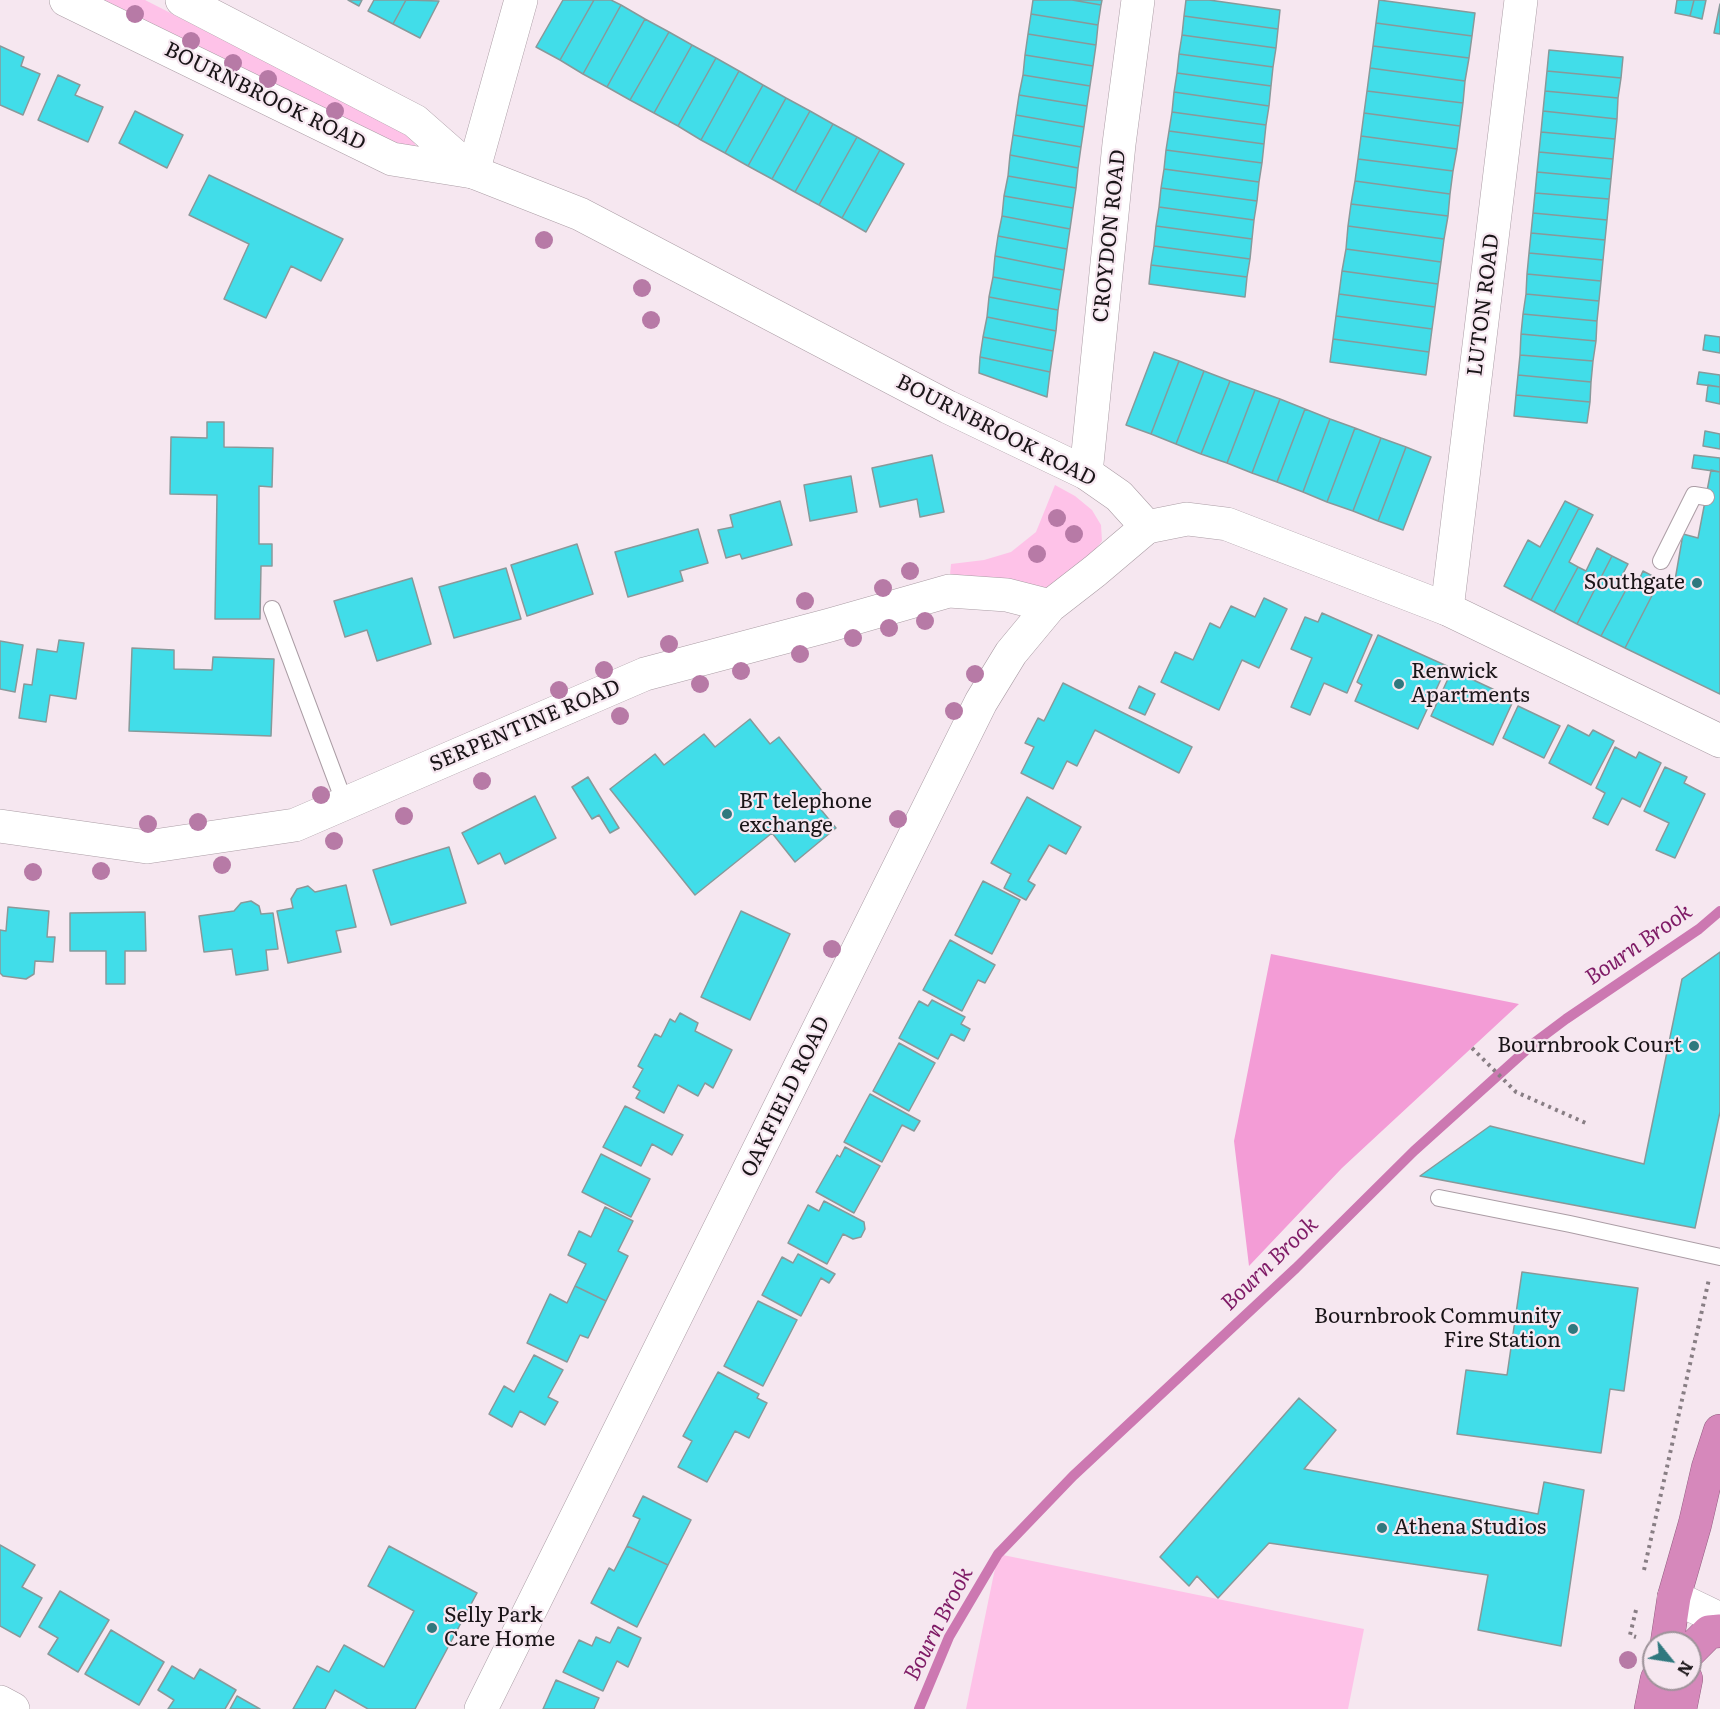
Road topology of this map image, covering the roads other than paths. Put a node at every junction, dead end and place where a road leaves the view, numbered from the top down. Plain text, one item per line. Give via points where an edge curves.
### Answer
1 (66, 0) edge
2 (182, 0) edge
3 (521, 0) edge
4 (1138, 0) edge
5 (1521, 0) edge
6 (472, 172) junction
7 (1086, 473) junction
8 (1706, 497) dead end
9 (1147, 526) junction
10 (1661, 561) dead end
11 (1050, 606) junction
12 (272, 609) dead end
13 (1447, 609) junction
14 (1720, 741) edge
15 (345, 804) junction
16 (0, 826) edge
17 (1439, 1198) dead end
18 (1717, 1256) edge
19 (1720, 1431) edge
20 (1674, 1597) junction
21 (1720, 1619) edge
22 (1669, 1631) edge
23 (1720, 1631) edge
24 (1702, 1639) edge
25 (1655, 1691) edge
26 (1684, 1691) edge
27 (0, 1702) edge
28 (13, 1709) edge
29 (481, 1709) edge
30 (1651, 1709) edge
31 (1680, 1709) edge

1 - 6 street, BOURNBROOK ROAD via 392,159
2 - 6 street, BOURNBROOK ROAD via 415,121
3 - 6 street
4 - 7 street, CROYDON ROAD via 1119,144
5 - 13 street, LUTON ROAD
6 - 7 street, BOURNBROOK ROAD via 580,214 948,407
7 - 9 street, BOURNBROOK ROAD via 1119,496
8 - 10 lane via 1694,495
9 - 11 street, OAKFIELD ROAD
9 - 13 street via 1186,519 1227,524
11 - 15 street, SERPENTINE ROAD via 1007,595 949,591 645,674
11 - 29 street, OAKFIELD ROAD via 1011,653 981,702
12 - 15 lane
13 - 14 street
15 - 16 street, SERPENTINE ROAD via 295,825 147,847
17 - 18 lane
19 - 20 highway
20 - 21 street
20 - 22 highway
23 - 24 highway via 1709,1632
25 - 30 highway
26 - 31 highway
27 - 28 street

